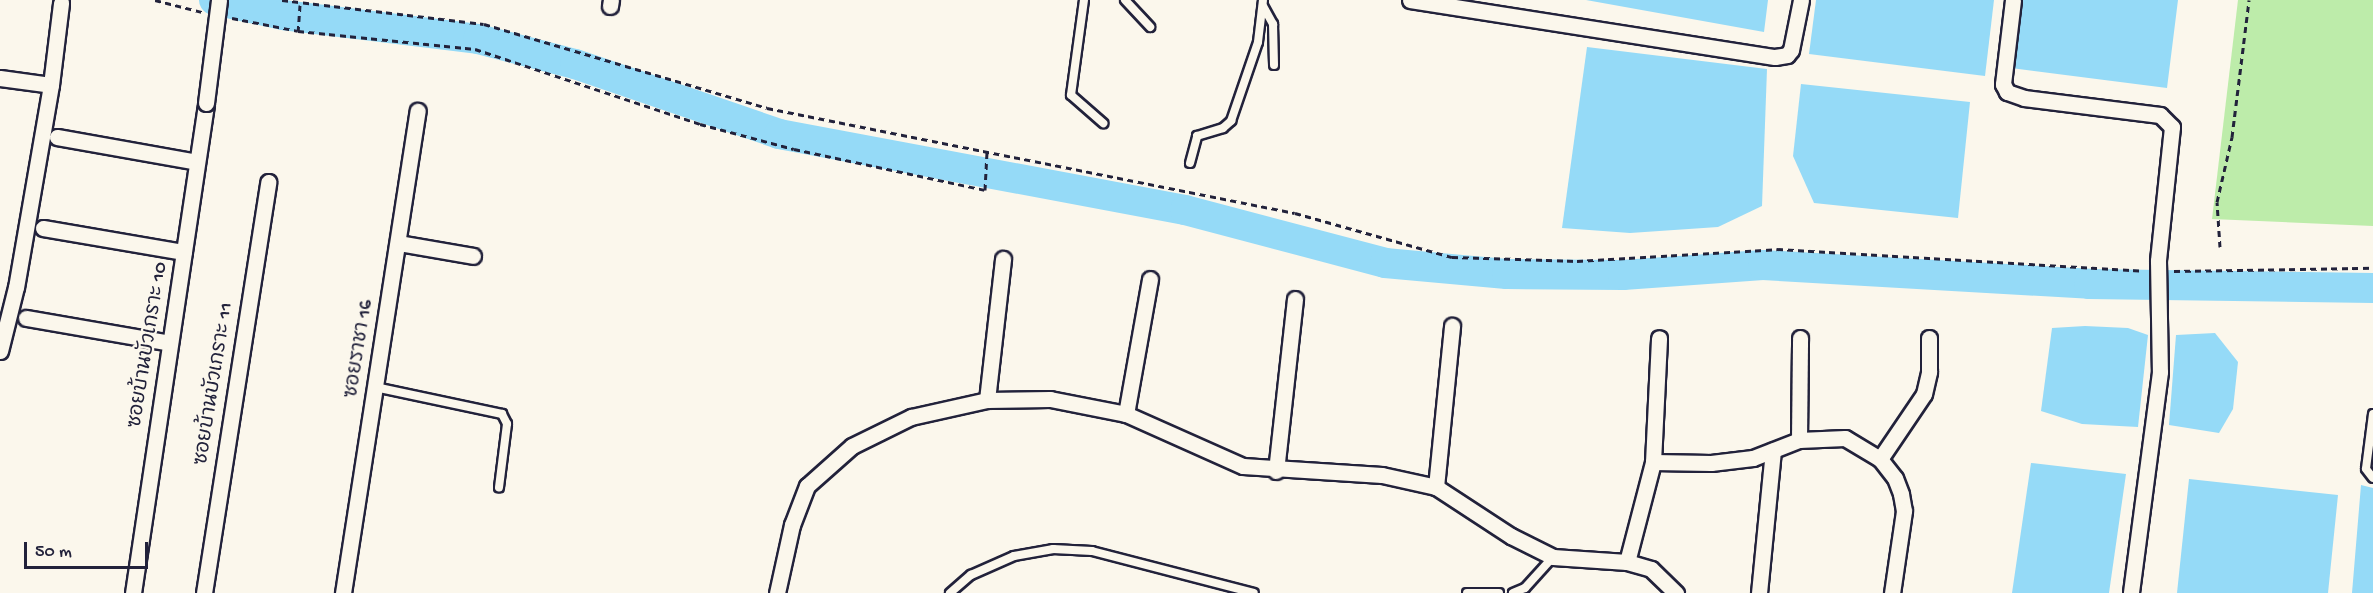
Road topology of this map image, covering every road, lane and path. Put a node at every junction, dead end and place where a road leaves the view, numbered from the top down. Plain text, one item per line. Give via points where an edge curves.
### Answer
1 (219, 0) edge
2 (282, 0) edge
3 (1084, 0) edge
4 (1125, 0) edge
5 (1410, 0) edge
6 (1801, 0) edge
7 (2013, 0) edge
8 (2249, 0) edge
9 (61, 3) dead end
10 (1263, 3) edge
11 (300, 4) junction
12 (1150, 27) dead end
13 (1274, 65) dead end
14 (0, 78) edge
15 (51, 85) junction
16 (418, 111) dead end
17 (1103, 123) dead end
18 (57, 137) dead end
19 (987, 152) junction
20 (197, 162) junction
21 (1190, 163) dead end
22 (268, 182) dead end
23 (44, 228) dead end
24 (398, 243) junction
25 (2220, 247) dead end
26 (184, 252) junction
27 (473, 256) dead end
28 (1003, 259) dead end
29 (2373, 268) edge
30 (2157, 276) junction
31 (1150, 279) dead end
32 (1295, 299) dead end
33 (26, 318) dead end
34 (1452, 326) dead end
35 (1659, 338) dead end
36 (1800, 338) dead end
37 (1929, 338) dead end
38 (170, 343) junction
39 (0, 351) edge
40 (375, 387) junction
41 (987, 400) junction
42 (1126, 414) junction
43 (2373, 414) edge
44 (1799, 440) junction
45 (1773, 451) junction
46 (1880, 459) junction
47 (1653, 462) junction
48 (1276, 471) junction
49 (2373, 478) edge
50 (499, 487) dead end
51 (1436, 487) junction
52 (1554, 557) junction
53 (1628, 562) junction
54 (133, 593) edge
55 (204, 593) edge
56 (343, 593) edge
57 (777, 593) edge
58 (950, 593) edge
59 (1254, 593) edge
60 (1467, 593) edge
61 (1499, 593) edge
62 (1513, 593) edge
63 (1676, 593) edge
64 (1759, 593) edge
65 (1892, 593) edge
66 (2131, 593) edge

1 - 20 street, ซอยบ้านบัวเกราะ 10, bridge
2 - 11 path
3 - 17 lane via 1071,95
4 - 12 lane
5 - 6 street via 1775,57 1791,50
7 - 30 street via 2003,84 2007,92 2024,98 2160,115 2170,121 2174,136
8 - 25 path via 2232,137 2217,202
9 - 15 street
10 - 13 lane via 1273,24
10 - 21 lane via 1258,42 1231,121 1223,128 1197,136
11 - 19 path via 484,24 767,108
11 - 19 path via 298,31 475,48 700,124 794,149 985,190
14 - 15 street
15 - 39 street via 16,287
16 - 24 street, ซอยราชา 16
18 - 20 street
19 - 30 path via 1295,213 1452,257 1577,261 1777,249
20 - 26 street, ซอยบ้านบัวเกราะ 10
22 - 55 street, ซอยบ้านบัวเกราะ 11
23 - 26 street
24 - 27 street
24 - 40 street, ซอยราชา 16
26 - 38 street, ซอยบ้านบัวเกราะ 10
28 - 41 street
29 - 30 path
30 - 66 street via 2160,372
31 - 42 street
32 - 48 street
33 - 38 street
34 - 51 street
35 - 47 street
36 - 44 street
37 - 46 street via 1929,372 1924,394
38 - 54 street, ซอยบ้านบัวเกราะ 10
40 - 50 lane via 502,414 507,424
40 - 56 street, ซอยราชา 16
41 - 42 street via 1050,399
41 - 57 street via 912,417 852,446 807,486 792,525
42 - 48 street via 1243,466
43 - 49 lane via 2366,469
44 - 45 street
44 - 46 street via 1840,437
45 - 47 street via 1753,458 1711,463
45 - 64 street
46 - 65 street via 1895,478 1904,511
47 - 53 street
48 - 51 street via 1330,470 1382,475
51 - 52 street via 1511,536
52 - 53 street
52 - 62 lane via 1525,588
53 - 63 street via 1651,569
58 - 59 lane via 971,575 1014,556 1053,549 1092,551
60 - 61 lane

